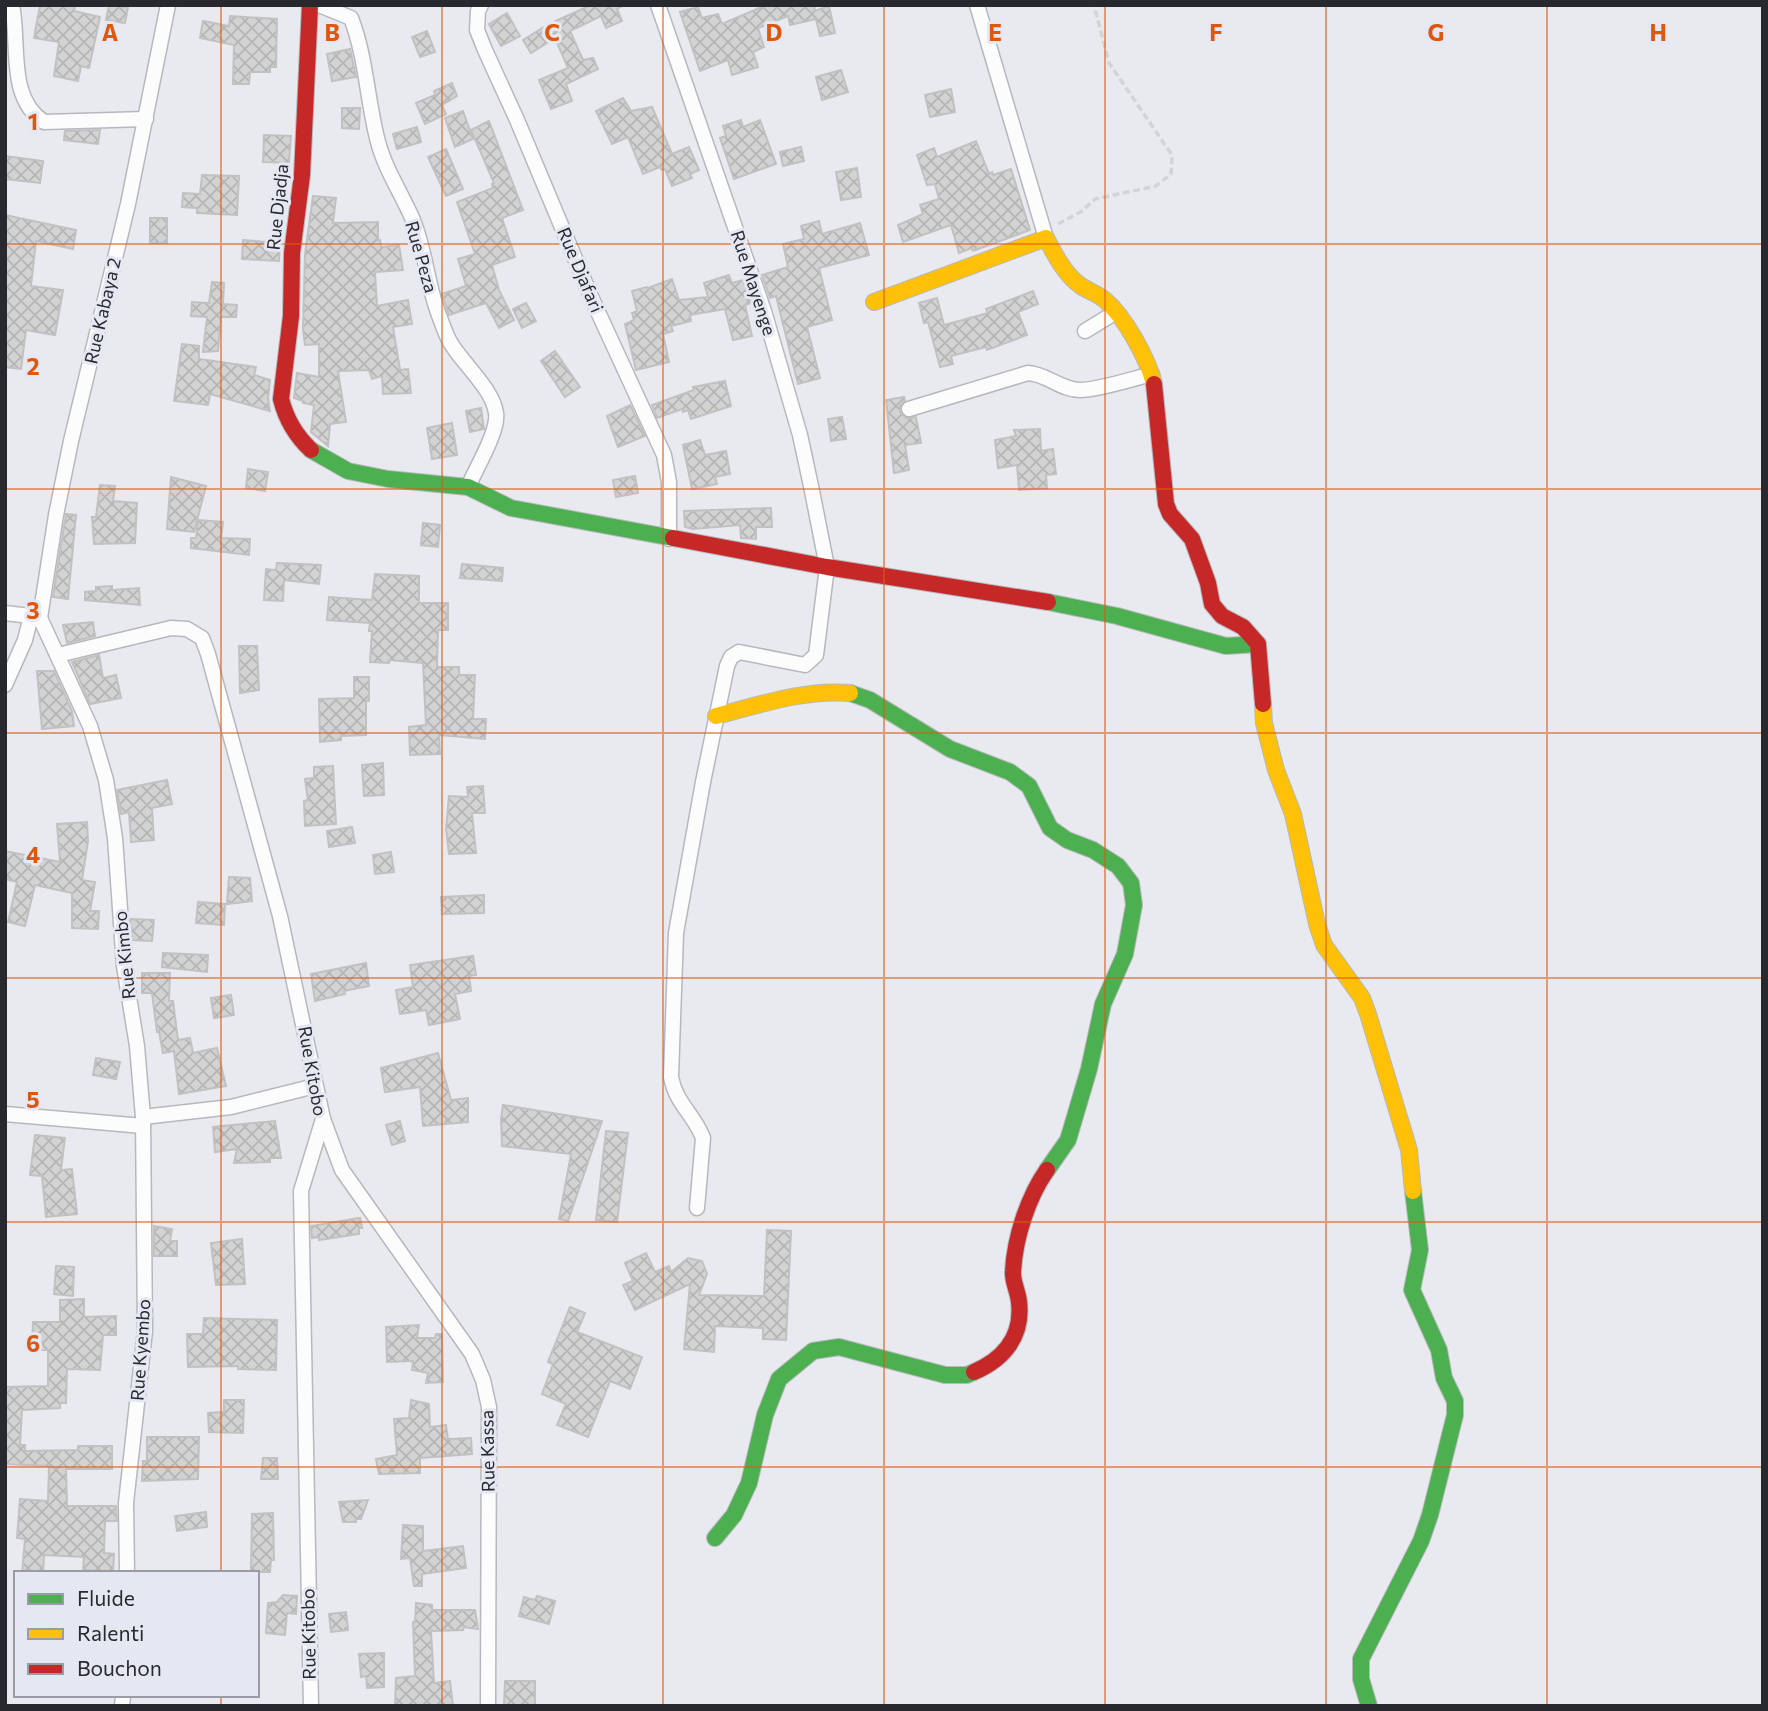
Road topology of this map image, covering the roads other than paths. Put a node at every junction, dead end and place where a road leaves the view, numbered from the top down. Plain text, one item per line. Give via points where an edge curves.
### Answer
1 (12, 5) edge
2 (167, 5) edge
3 (310, 5) edge
4 (319, 5) edge
5 (481, 5) edge
6 (659, 5) edge
7 (978, 5) edge
8 (146, 119) junction
9 (1046, 238) junction
10 (874, 302) dead end
11 (1116, 312) junction
12 (1085, 331) dead end
13 (1152, 374) junction
14 (909, 408) dead end
15 (468, 487) junction
16 (669, 539) junction
17 (827, 567) junction
18 (5, 613) edge
19 (36, 617) junction
20 (1258, 644) junction
21 (58, 655) junction
22 (5, 685) edge
23 (716, 716) junction
24 (315, 1086) junction
25 (5, 1114) edge
26 (323, 1119) junction
27 (143, 1122) junction
28 (698, 1208) dead end
29 (715, 1538) dead end
30 (127, 1571) edge
31 (311, 1706) edge
32 (488, 1706) edge
33 (1369, 1706) edge

1 - 8 street via 20,91 34,115 44,122
2 - 8 street, Rue Kabaya 2
3 - 15 street, Rue Djadja via 302,175 281,399 298,438 316,455 348,471 388,480
4 - 15 street, Rue Peza via 351,18 377,137 416,230 430,291 450,342 496,411 496,423
5 - 16 street, Rue Djafari via 477,30 485,50 664,455
6 - 17 street, Rue Mayenge via 764,311 800,435
7 - 9 street
8 - 19 street, Rue Kabaya 2 via 71,440
9 - 10 street
9 - 11 street via 1079,285
11 - 12 street
11 - 13 street
13 - 14 street via 1080,390 1028,373
13 - 20 street via 1166,504 1192,539 1212,604
15 - 16 street via 511,508
16 - 17 street
17 - 20 street via 1018,596 1117,616 1226,646
17 - 23 street, Rue Mayenge via 817,648 811,661 805,665 745,652 734,654
18 - 19 street
19 - 21 street, Rue Kimbo
19 - 22 street, Rue Kabaya 2
20 - 33 street via 1264,723 1293,814 1317,924 1324,945 1362,998 1409,1150 1420,1250 1412,1290 1430,1326 1455,1401 1421,1541 1361,1659
21 - 24 street, Rue Kitobo via 172,628 187,629 202,638 262,846
21 - 27 street, Rue Kimbo via 90,726 106,780
23 - 28 street via 676,933 671,1077 674,1093 703,1138
23 - 29 street via 831,691 870,700 950,749 1010,772 1029,786 1050,828 1118,866 1131,883 1133,905 1125,954 1103,1004 1068,1140 1036,1186 1015,1250 1013,1275 1020,1326 1007,1349 986,1367 967,1375 945,1375 839,1348 813,1351 779,1379 749,1483 734,1515
24 - 26 street, Rue Kitobo
24 - 27 street
25 - 27 street
26 - 31 street, Rue Kitobo via 301,1191
26 - 32 street, Rue Kassa via 342,1170 472,1354 483,1380 489,1407
27 - 30 street, Rue Kyembo via 145,1331 126,1503

